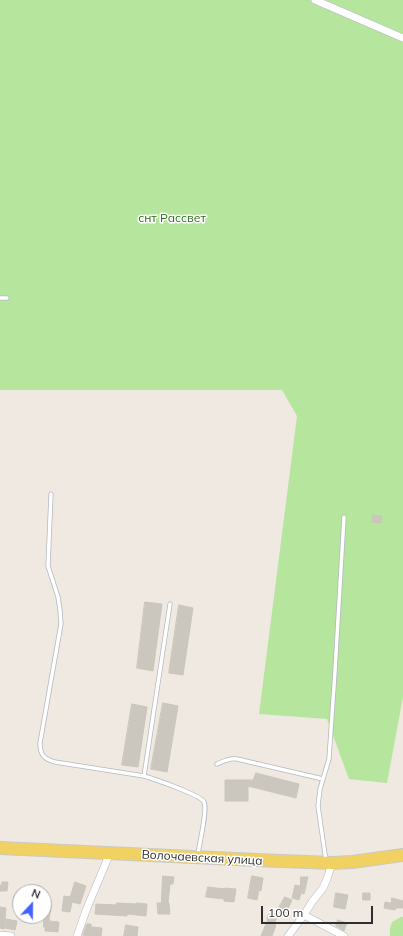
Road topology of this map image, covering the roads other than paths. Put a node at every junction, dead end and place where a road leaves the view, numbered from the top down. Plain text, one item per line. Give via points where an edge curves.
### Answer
1 (315, 0) edge
2 (403, 38) edge
3 (0, 298) edge
4 (7, 298) dead end
5 (50, 494) dead end
6 (344, 517) dead end
7 (170, 604) dead end
8 (217, 764) dead end
9 (144, 776) junction
10 (323, 779) junction
11 (0, 848) edge
12 (110, 854) junction
13 (403, 855) edge
14 (197, 858) junction
15 (329, 862) junction
16 (304, 915) junction
17 (0, 935) edge
18 (12, 936) edge
19 (77, 936) edge
20 (288, 936) edge
21 (344, 936) edge

1 - 2 street
3 - 4 lane
5 - 9 lane via 48,566 58,597 61,624 40,743 41,753 46,759 55,762
6 - 10 lane via 329,759
7 - 9 lane
8 - 10 lane via 237,758
9 - 14 lane via 204,801
10 - 15 lane via 318,806
11 - 12 main road, Волочаевская улица
12 - 14 main road, Волочаевская улица
12 - 19 street
13 - 15 main road, Волочаевская улица via 352,862
14 - 15 main road, Волочаевская улица
15 - 16 street via 323,888
16 - 20 street
16 - 21 street
17 - 18 street

